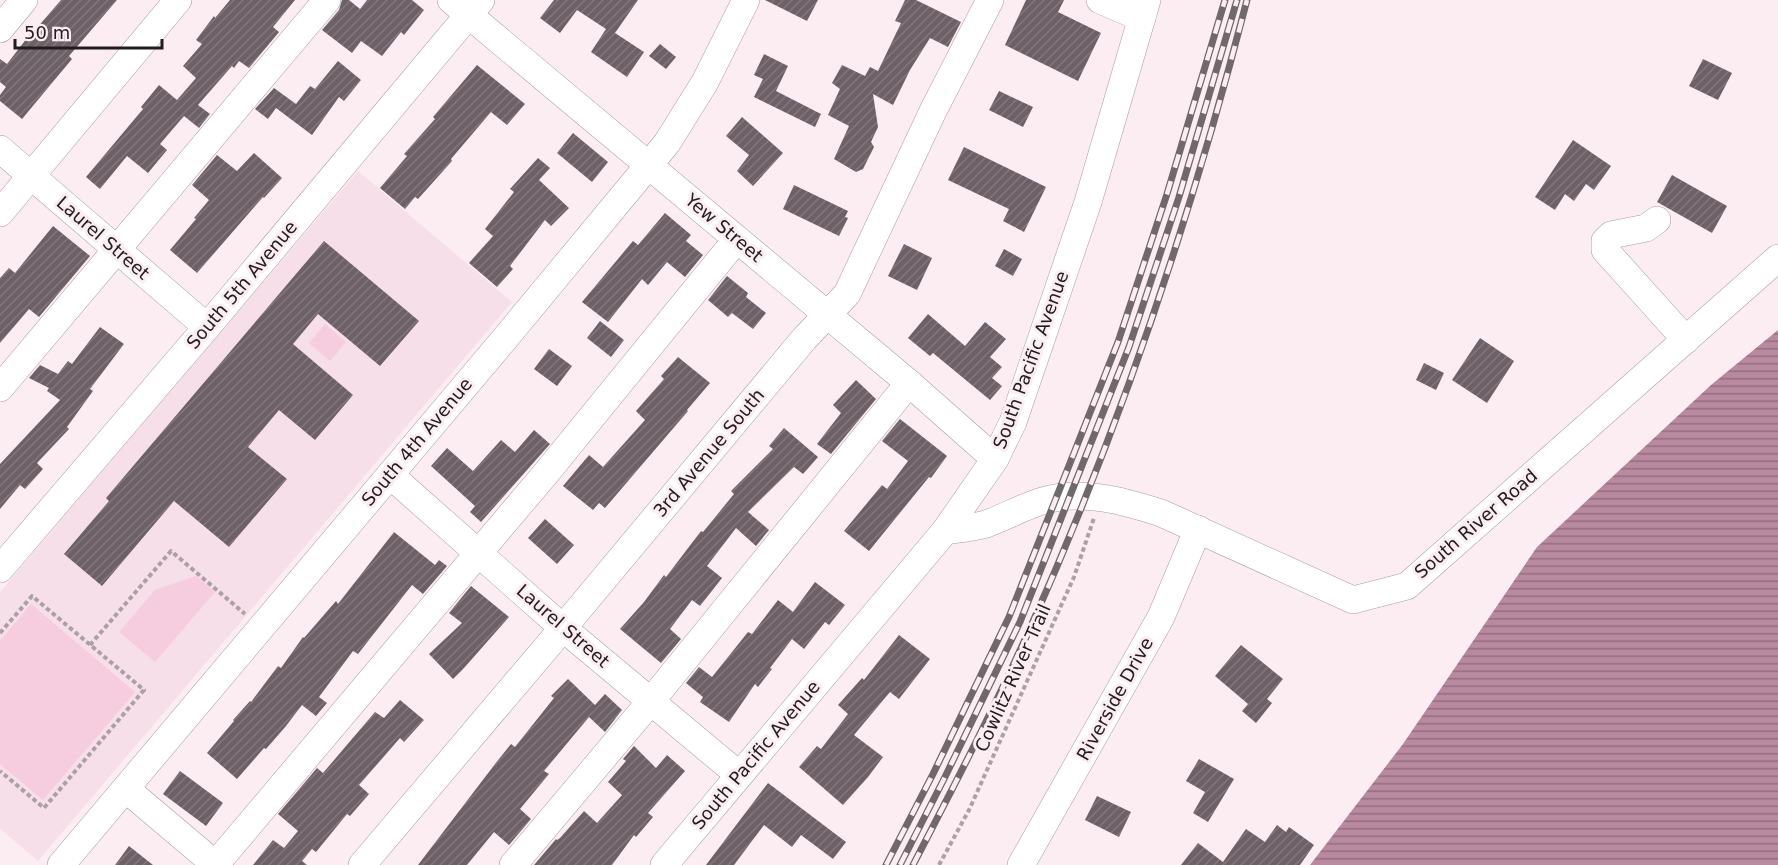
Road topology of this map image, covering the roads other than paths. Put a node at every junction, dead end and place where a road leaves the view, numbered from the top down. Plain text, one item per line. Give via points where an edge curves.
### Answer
1 (24, 0) edge
2 (178, 0) edge
3 (327, 0) edge
4 (746, 0) edge
5 (990, 0) edge
6 (1101, 0) edge
7 (467, 5) edge
8 (1144, 9) edge
9 (0, 29) edge
10 (0, 149) edge
11 (648, 165) junction
12 (32, 176) junction
13 (0, 213) edge
14 (1657, 220) dead end
15 (737, 239) junction
16 (117, 251) junction
17 (1778, 258) edge
18 (827, 316) junction
19 (207, 327) junction
20 (1686, 340) junction
21 (909, 383) junction
22 (0, 388) edge
23 (995, 459) junction
24 (390, 475) junction
25 (1198, 529) junction
26 (945, 531) junction
27 (479, 553) junction
28 (0, 569) edge
29 (563, 628) junction
30 (651, 702) junction
31 (739, 775) junction
32 (126, 789) junction
33 (61, 865) edge
34 (215, 865) edge
35 (362, 865) edge
36 (513, 865) edge
37 (664, 865) edge
38 (1021, 865) edge

1 - 9 street
2 - 12 street
3 - 16 street
4 - 11 street, South 4th Avenue via 705,82
5 - 18 street, 3rd Avenue South via 847,294
6 - 8 street
7 - 11 street, Yew Street
7 - 19 street, South 5th Avenue
8 - 23 street, South Pacific Avenue via 1088,202 1013,422
10 - 12 street, Laurel Street
11 - 15 street, Yew Street
11 - 24 street, South 4th Avenue
12 - 13 street
12 - 16 street, Laurel Street
14 - 20 street via 1646,228 1611,235 1605,241 1605,250
15 - 18 street, Yew Street
15 - 27 street
16 - 19 street, Laurel Street
16 - 22 street
17 - 20 street, South River Road
18 - 21 street, Yew Street
18 - 29 street, 3rd Avenue South
19 - 28 street, South 5th Avenue
20 - 25 street, South River Road via 1407,586 1353,600
21 - 23 street, Yew Street
21 - 30 street
23 - 26 street, South Pacific Avenue
24 - 27 street, Laurel Street
24 - 32 street, South 4th Avenue
25 - 26 street, South River Road via 1129,503 1070,496 1042,501 984,525
25 - 38 street, Riverside Drive via 1161,617
26 - 31 street, South Pacific Avenue
27 - 29 street, Laurel Street
27 - 34 street
29 - 30 street, Laurel Street
29 - 35 street, 3rd Avenue South
30 - 31 street, Laurel Street
30 - 36 street
31 - 37 street, South Pacific Avenue
32 - 33 street, South 4th Avenue
32 - 34 street

